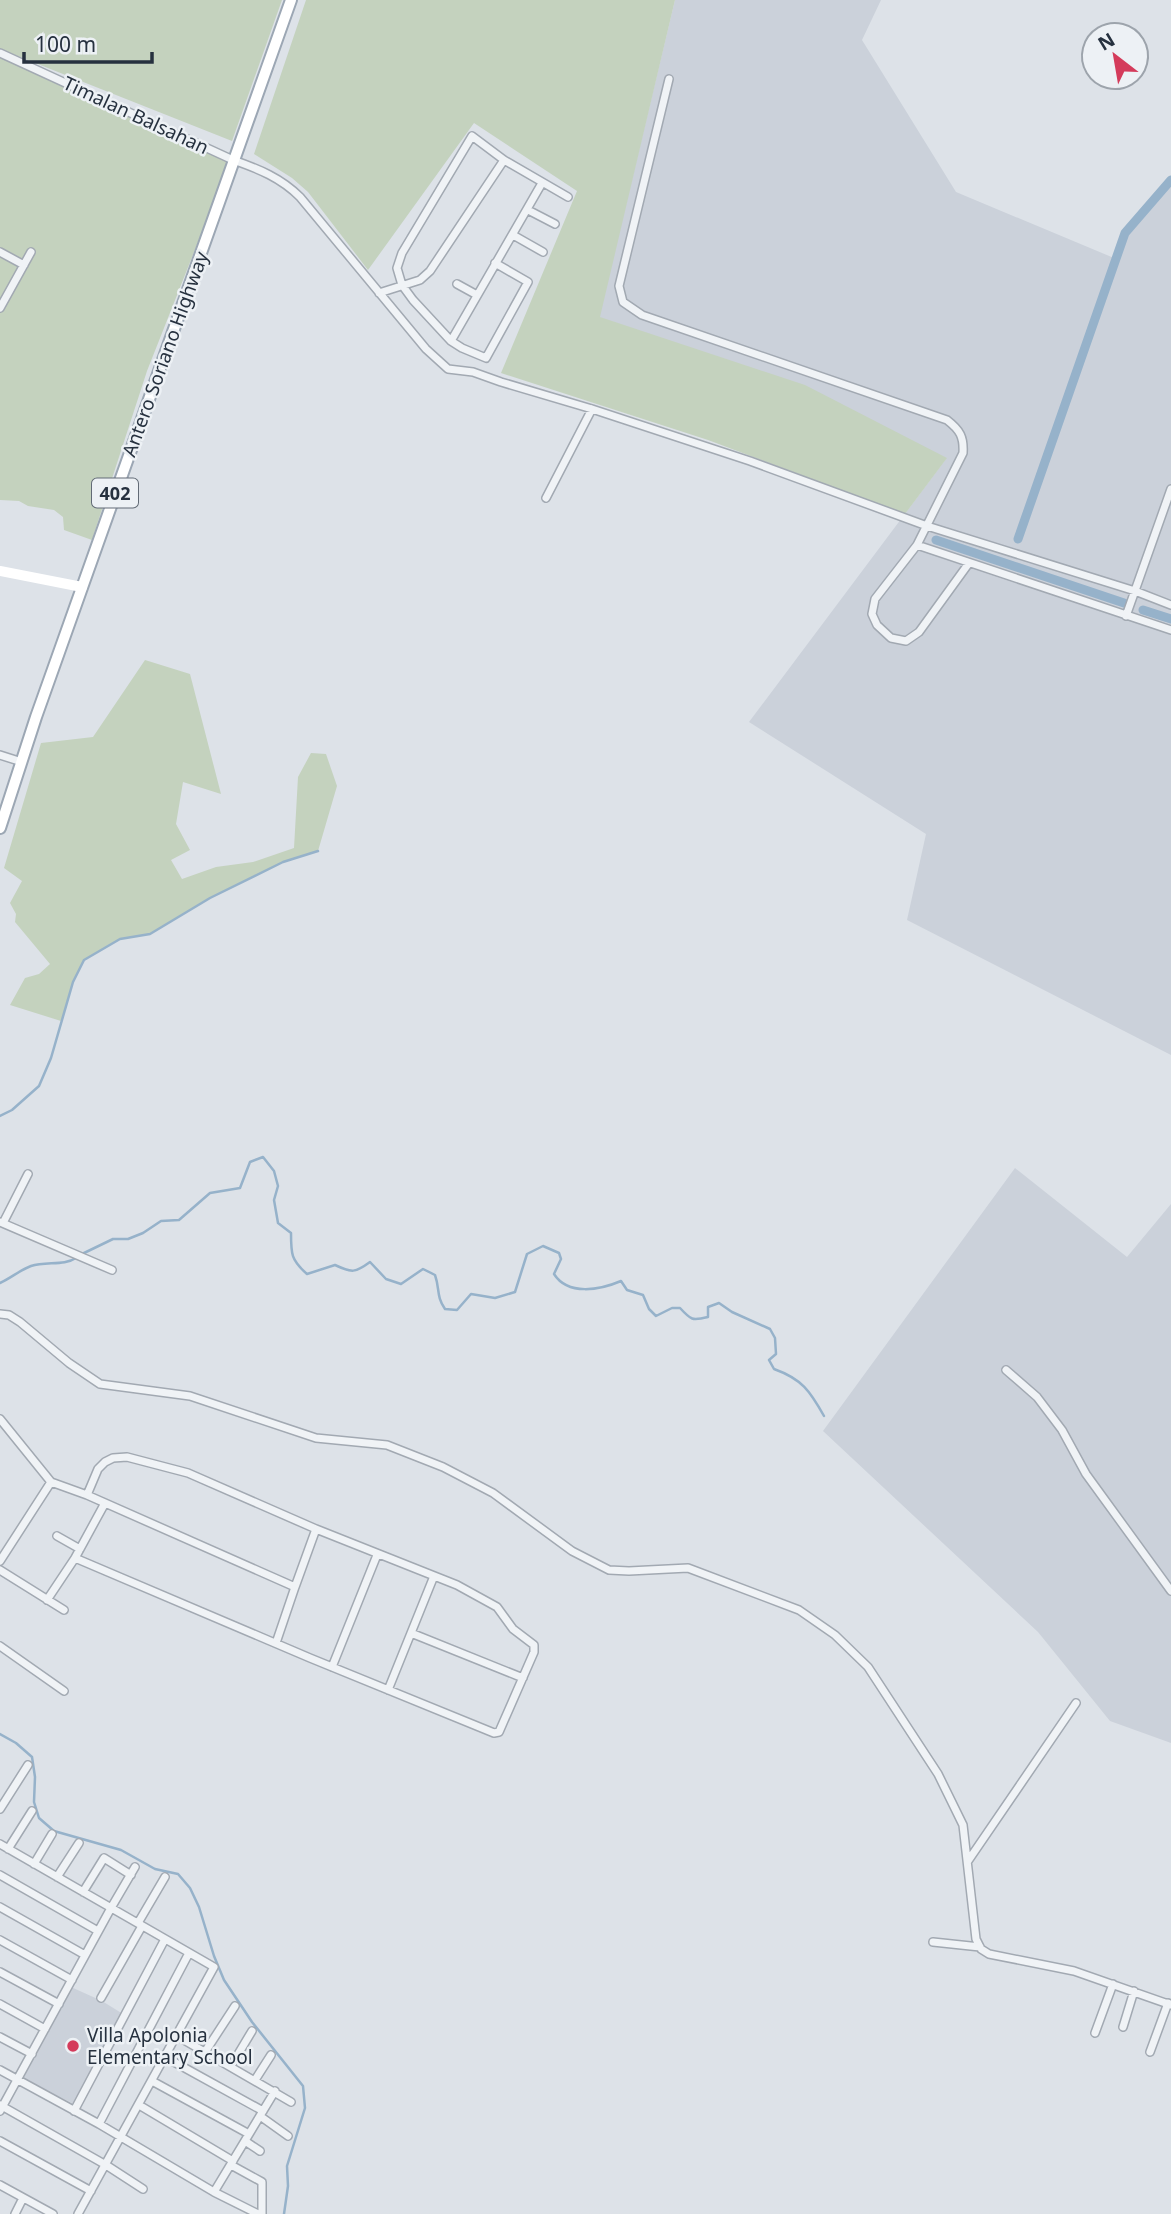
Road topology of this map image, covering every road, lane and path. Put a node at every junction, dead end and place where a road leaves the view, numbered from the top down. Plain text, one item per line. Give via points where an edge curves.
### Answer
1 (292, 0) edge
2 (0, 53) edge
3 (669, 79) dead end
4 (233, 160) junction
5 (504, 160) junction
6 (542, 183) junction
7 (568, 197) dead end
8 (527, 211) junction
9 (555, 224) dead end
10 (513, 235) junction
11 (543, 251) dead end
12 (0, 252) edge
13 (31, 252) dead end
14 (495, 262) junction
15 (24, 265) junction
16 (457, 284) dead end
17 (402, 285) junction
18 (379, 293) junction
19 (477, 295) junction
20 (0, 308) edge
21 (450, 341) junction
22 (592, 409) junction
23 (1171, 489) edge
24 (546, 498) dead end
25 (927, 526) junction
26 (916, 545) junction
27 (969, 563) junction
28 (0, 571) edge
29 (82, 587) junction
30 (1135, 591) junction
31 (1171, 605) edge
32 (1126, 615) junction
33 (1171, 630) edge
34 (0, 755) edge
35 (22, 762) junction
36 (0, 828) edge
37 (27, 1174) dead end
38 (1, 1223) edge
39 (112, 1270) dead end
40 (0, 1314) edge
41 (1006, 1370) dead end
42 (2, 1422) edge
43 (0, 1434) edge
44 (51, 1482) junction
45 (87, 1495) junction
46 (105, 1503) junction
47 (316, 1529) junction
48 (57, 1536) dead end
49 (80, 1549) junction
50 (377, 1555) junction
51 (75, 1558) junction
52 (0, 1561) edge
53 (0, 1570) edge
54 (435, 1576) junction
55 (295, 1587) junction
56 (1171, 1591) edge
57 (47, 1600) junction
58 (64, 1610) dead end
59 (411, 1633) junction
60 (276, 1643) junction
61 (0, 1646) edge
62 (332, 1667) junction
63 (523, 1678) junction
64 (388, 1690) junction
65 (64, 1691) dead end
66 (1076, 1703) dead end
67 (28, 1765) dead end
68 (4, 1794) edge
69 (0, 1809) edge
70 (32, 1811) dead end
71 (51, 1834) dead end
72 (79, 1843) dead end
73 (0, 1844) edge
74 (8, 1849) junction
75 (968, 1862) junction
76 (34, 1864) junction
77 (135, 1867) dead end
78 (0, 1875) edge
79 (131, 1875) junction
80 (57, 1877) junction
81 (165, 1877) dead end
82 (83, 1892) junction
83 (0, 1907) edge
84 (111, 1908) junction
85 (140, 1924) junction
86 (98, 1931) junction
87 (166, 1939) junction
88 (0, 1940) edge
89 (933, 1942) dead end
90 (980, 1947) junction
91 (189, 1953) junction
92 (85, 1955) junction
93 (0, 1972) edge
94 (72, 1980) junction
95 (1112, 1984) junction
96 (1134, 1991) junction
97 (101, 1998) dead end
98 (0, 2004) edge
99 (59, 2004) junction
100 (1170, 2004) edge
101 (235, 2006) dead end
102 (1123, 2027) dead end
103 (46, 2029) junction
104 (252, 2031) dead end
105 (1095, 2033) dead end
106 (177, 2036) junction
107 (0, 2037) edge
108 (205, 2052) junction
109 (1150, 2052) dead end
110 (32, 2054) junction
111 (271, 2055) dead end
112 (165, 2057) junction
113 (231, 2066) junction
114 (0, 2070) edge
115 (18, 2080) junction
116 (255, 2080) junction
117 (152, 2081) junction
118 (275, 2091) junction
119 (291, 2102) dead end
120 (139, 2105) junction
121 (1, 2108) edge
122 (74, 2111) junction
123 (262, 2114) junction
124 (99, 2124) junction
125 (288, 2136) dead end
126 (121, 2137) junction
127 (247, 2138) junction
128 (0, 2141) edge
129 (260, 2151) dead end
130 (232, 2163) junction
131 (106, 2165) junction
132 (0, 2185) edge
133 (143, 2189) dead end
134 (91, 2191) junction
135 (214, 2192) junction
136 (23, 2198) junction
137 (49, 2213) edge
138 (15, 2214) edge
139 (78, 2214) edge
140 (260, 2214) edge

1 - 4 main road, Antero Soriano Highway / 402
2 - 4 street, Timalan Balsahan
3 - 25 street via 620,286 623,302 642,315 947,421 959,430 963,453
4 - 18 street, Timalan Balsahan via 287,184
4 - 29 main road, Antero Soriano Highway / 402
5 - 6 street
5 - 17 street via 430,271 420,280
5 - 17 street via 472,136 402,253 397,268
6 - 7 street
6 - 8 street
8 - 9 street
8 - 10 street
10 - 11 street
10 - 14 street
12 - 15 street
13 - 15 street
14 - 19 street
14 - 21 street via 528,282 486,358
15 - 20 street
16 - 19 street
17 - 18 street
17 - 21 street
18 - 22 street, Timalan Balsahan via 448,369 473,372
19 - 21 street
22 - 24 street
22 - 25 street, Timalan Balsahan
23 - 30 street
25 - 26 street
25 - 30 street, Timalan Balsahan
26 - 27 street
26 - 27 street via 876,600 872,614 891,638 906,640 919,632
27 - 32 street
28 - 29 street
29 - 35 main road, Antero Soriano Highway / 402
30 - 31 street, Timalan Balsahan
30 - 32 street
32 - 33 street
34 - 35 street
35 - 36 main road, Antero Soriano Highway / 402
37 - 38 street
38 - 39 street
40 - 75 street via 20,1322 100,1384 190,1395 316,1438 387,1445 493,1493 572,1551 609,1570 688,1568 799,1610 868,1667 938,1774 963,1825
41 - 56 street via 1054,1419 1086,1474
42 - 43 street
42 - 44 street
44 - 45 street
44 - 52 street
45 - 46 street
45 - 47 street via 105,1462 127,1457 188,1474
46 - 49 street
46 - 55 street
47 - 50 street
47 - 55 street
48 - 49 street
49 - 51 street
50 - 54 street
50 - 62 street
51 - 57 street
51 - 60 street
53 - 57 street
54 - 59 street
54 - 63 street via 498,1607 513,1629 534,1645
55 - 60 street
57 - 58 street
59 - 63 street
59 - 64 street
60 - 62 street
61 - 65 street
62 - 64 street
63 - 64 street via 494,1733
66 - 75 street
67 - 68 street
68 - 69 street
70 - 74 street
71 - 76 street
72 - 80 street
73 - 74 street
74 - 76 street
75 - 90 street
76 - 80 street
77 - 79 street
78 - 86 street
79 - 82 street via 104,1858
79 - 84 street
80 - 82 street
81 - 85 street
82 - 84 street
83 - 92 street
84 - 85 street
84 - 86 street
85 - 87 street
85 - 97 street
86 - 92 street
87 - 91 street
87 - 122 street
88 - 94 street
89 - 90 street
90 - 95 street via 989,1954 1074,1971
91 - 106 street via 214,1967
91 - 124 street
92 - 94 street
93 - 99 street
94 - 99 street
95 - 96 street
95 - 105 street
96 - 100 street
96 - 102 street
98 - 103 street
99 - 103 street
100 - 109 street
101 - 108 street
103 - 110 street
104 - 113 street
106 - 108 street
106 - 112 street
107 - 110 street
108 - 113 street
110 - 115 street
111 - 116 street
112 - 117 street
112 - 123 street
113 - 116 street
114 - 115 street
115 - 121 street
115 - 122 street
116 - 118 street
117 - 120 street
117 - 127 street
118 - 119 street
118 - 123 street
120 - 126 street
120 - 130 street
121 - 131 street
122 - 124 street
123 - 125 street
123 - 127 street
124 - 126 street
126 - 131 street
126 - 135 street
127 - 129 street
127 - 130 street
128 - 134 street
130 - 135 street
130 - 140 street via 262,2182
131 - 133 street
131 - 134 street
132 - 136 street
134 - 139 street
135 - 140 street
136 - 137 street
136 - 138 street

